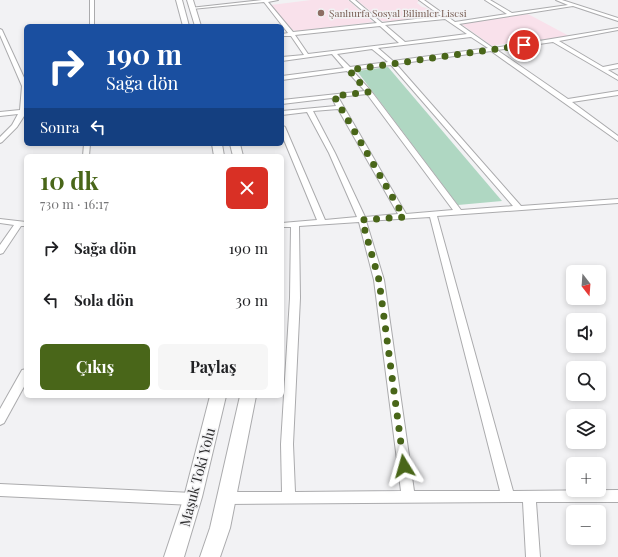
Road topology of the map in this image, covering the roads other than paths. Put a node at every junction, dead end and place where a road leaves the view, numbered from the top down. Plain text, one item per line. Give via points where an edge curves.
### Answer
1 (92, 0) edge
2 (179, 0) edge
3 (190, 0) edge
4 (276, 0) edge
5 (352, 0) edge
6 (420, 0) edge
7 (487, 0) edge
8 (558, 0) edge
9 (265, 1) edge
10 (574, 5) junction
11 (192, 8) junction
12 (512, 15) junction
13 (446, 17) junction
14 (618, 20) edge
15 (455, 23) junction
16 (92, 24) edge
17 (185, 24) edge
18 (197, 24) edge
19 (284, 24) edge
20 (284, 24) edge
21 (380, 24) junction
22 (618, 29) edge
23 (0, 30) edge
24 (610, 31) junction
25 (292, 34) junction
26 (284, 35) edge
27 (472, 35) junction
28 (618, 35) edge
29 (555, 41) junction
30 (404, 44) junction
31 (374, 48) junction
32 (493, 50) junction
33 (334, 53) junction
34 (307, 56) junction
35 (284, 59) edge
36 (392, 63) junction
37 (618, 66) edge
38 (602, 69) junction
39 (349, 70) junction
40 (284, 78) edge
41 (618, 78) edge
42 (24, 84) edge
43 (368, 92) junction
44 (618, 93) edge
45 (334, 96) junction
46 (566, 101) junction
47 (284, 102) edge
48 (340, 107) junction
49 (309, 110) junction
50 (24, 111) edge
51 (284, 113) edge
52 (0, 114) edge
53 (284, 132) edge
54 (618, 139) edge
55 (0, 141) edge
56 (618, 201) edge
57 (519, 208) junction
58 (459, 213) junction
59 (434, 215) junction
60 (404, 217) junction
61 (362, 220) junction
62 (0, 221) edge
63 (23, 223) edge
64 (322, 223) junction
65 (284, 225) edge
66 (295, 225) junction
67 (0, 251) edge
68 (24, 377) edge
69 (218, 398) edge
70 (248, 398) edge
71 (0, 420) edge
72 (0, 490) edge
73 (618, 496) edge
74 (408, 497) junction
75 (508, 497) junction
76 (529, 497) junction
77 (226, 498) junction
78 (290, 498) junction
79 (193, 499) junction
80 (174, 557) edge
81 (210, 557) edge
82 (533, 557) edge

1 - 16 street
2 - 17 main road
3 - 11 main road
4 - 9 street
5 - 21 street
6 - 13 street
7 - 12 street
8 - 10 street
9 - 11 street
9 - 20 street
10 - 12 street
10 - 14 street
11 - 18 main road
12 - 15 street
13 - 15 street
13 - 21 street
15 - 27 street
19 - 25 street
21 - 25 street
21 - 30 street
22 - 24 street
23 - 42 street
24 - 28 street
24 - 29 street
25 - 26 street
25 - 34 street
27 - 30 street
27 - 32 street
29 - 32 street
29 - 38 street
30 - 31 street
31 - 33 street
31 - 36 street
32 - 36 street
32 - 46 street
33 - 34 street
33 - 39 street
34 - 35 street
36 - 39 street
36 - 57 street
37 - 38 street
38 - 41 street
39 - 40 street
39 - 43 street
43 - 45 street
43 - 58 street
44 - 46 street
45 - 47 street
45 - 48 street
46 - 54 street
48 - 49 street
48 - 60 street
49 - 51 street
49 - 61 street
50 - 52 street
50 - 55 street via 15,126
53 - 64 street
56 - 57 street
57 - 58 street
58 - 59 street
59 - 60 street
59 - 75 street
60 - 61 street
61 - 64 street
61 - 74 street via 379,280
62 - 63 street
63 - 67 street
64 - 66 street
65 - 66 street
66 - 78 street via 296,284 287,444
68 - 71 street
69 - 79 main road, Maşuk Toki Yolu
70 - 77 main road
72 - 79 street
73 - 76 street
74 - 75 street
74 - 78 street
75 - 76 street
76 - 82 street
77 - 78 street
77 - 81 main road via 220,528
79 - 80 main road, Maşuk Toki Yolu

